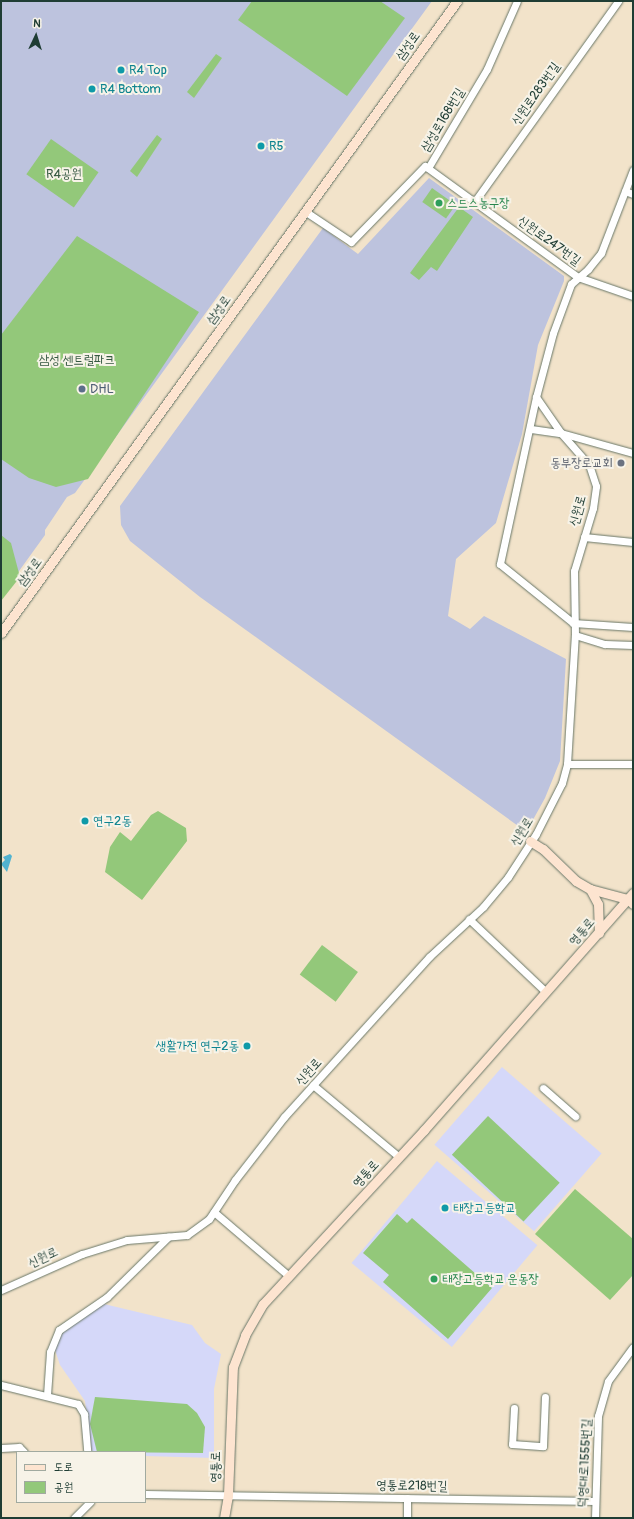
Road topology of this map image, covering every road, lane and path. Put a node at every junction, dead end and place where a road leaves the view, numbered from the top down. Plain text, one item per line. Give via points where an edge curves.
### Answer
1 (457, 1) edge
2 (517, 1) edge
3 (618, 1) edge
4 (428, 168) junction
5 (633, 170) edge
6 (625, 192) junction
7 (633, 194) edge
8 (475, 201) junction
9 (306, 212) junction
10 (578, 277) junction
11 (633, 296) edge
12 (536, 397) junction
13 (531, 429) junction
14 (561, 433) junction
15 (633, 453) edge
16 (584, 537) junction
17 (633, 542) edge
18 (573, 623) junction
19 (633, 627) edge
20 (1, 632) edge
21 (575, 635) junction
22 (633, 645) edge
23 (568, 764) junction
24 (633, 764) edge
25 (530, 841) junction
26 (590, 889) junction
27 (631, 899) edge
28 (469, 919) junction
29 (599, 933) junction
30 (546, 992) junction
31 (313, 1086) junction
32 (543, 1088) dead end
33 (575, 1116) dead end
34 (399, 1157) junction
35 (214, 1212) junction
36 (168, 1237) junction
37 (290, 1276) junction
38 (1, 1290) edge
39 (633, 1347) edge
40 (1, 1385) edge
41 (46, 1396) junction
42 (545, 1397) dead end
43 (514, 1408) dead end
44 (1, 1448) edge
45 (23, 1451) edge
46 (87, 1451) edge
47 (146, 1494) edge
48 (228, 1495) junction
49 (408, 1498) junction
50 (595, 1501) junction
51 (89, 1503) edge
52 (74, 1518) edge
53 (224, 1518) edge
54 (407, 1518) edge
55 (595, 1518) edge

1 - 9 street, 삼성로
2 - 4 street, 삼성로168번길 via 487,69
3 - 8 street, 신원로283번길
4 - 8 street, 신원로247번길
4 - 9 street, 삼성로168번길 via 425,166 351,242
5 - 6 street
6 - 7 street
6 - 10 street via 601,253
8 - 10 street, 신원로247번길
9 - 20 street, 삼성로
10 - 11 street, 신원로247번길
10 - 12 street via 571,284 556,322
12 - 13 street
12 - 14 street, 신원로
13 - 14 street
13 - 18 street via 500,564
14 - 15 street
14 - 16 street, 신원로 via 588,465 595,479 594,501
16 - 17 street
16 - 18 street, 신원로 via 574,571
18 - 19 street
18 - 21 street, 신원로
21 - 22 street via 605,644
21 - 23 street, 신원로
23 - 24 street
23 - 25 street, 신원로 via 562,782
25 - 26 street via 543,849 570,877
25 - 28 street, 신원로 via 508,877 483,907
26 - 27 street
26 - 29 street via 598,904
27 - 29 street, 영통로
28 - 30 street
28 - 31 street, 신원로 via 429,957
29 - 30 street, 영통로
30 - 34 street, 영통로
31 - 34 street
31 - 35 street, 신원로 via 284,1117
32 - 33 street
34 - 37 street, 영통로
35 - 36 street, 신원로 via 209,1219 187,1235
35 - 37 street
36 - 38 street, 신원로 via 127,1240 82,1254
36 - 41 street via 106,1297 58,1330 50,1352
37 - 48 street, 영통로 via 263,1304 244,1335 233,1367
39 - 50 street, 덕영대로1555번길 via 608,1381 598,1416
40 - 41 street
41 - 46 street via 78,1404 84,1414
42 - 43 street via 544,1446 512,1444
44 - 45 street via 19,1447
47 - 48 street, 영통로218번길
48 - 49 street, 영통로218번길
48 - 53 street, 영통로
49 - 50 street, 영통로218번길
49 - 54 street
50 - 55 street, 덕영대로1555번길
51 - 52 street

